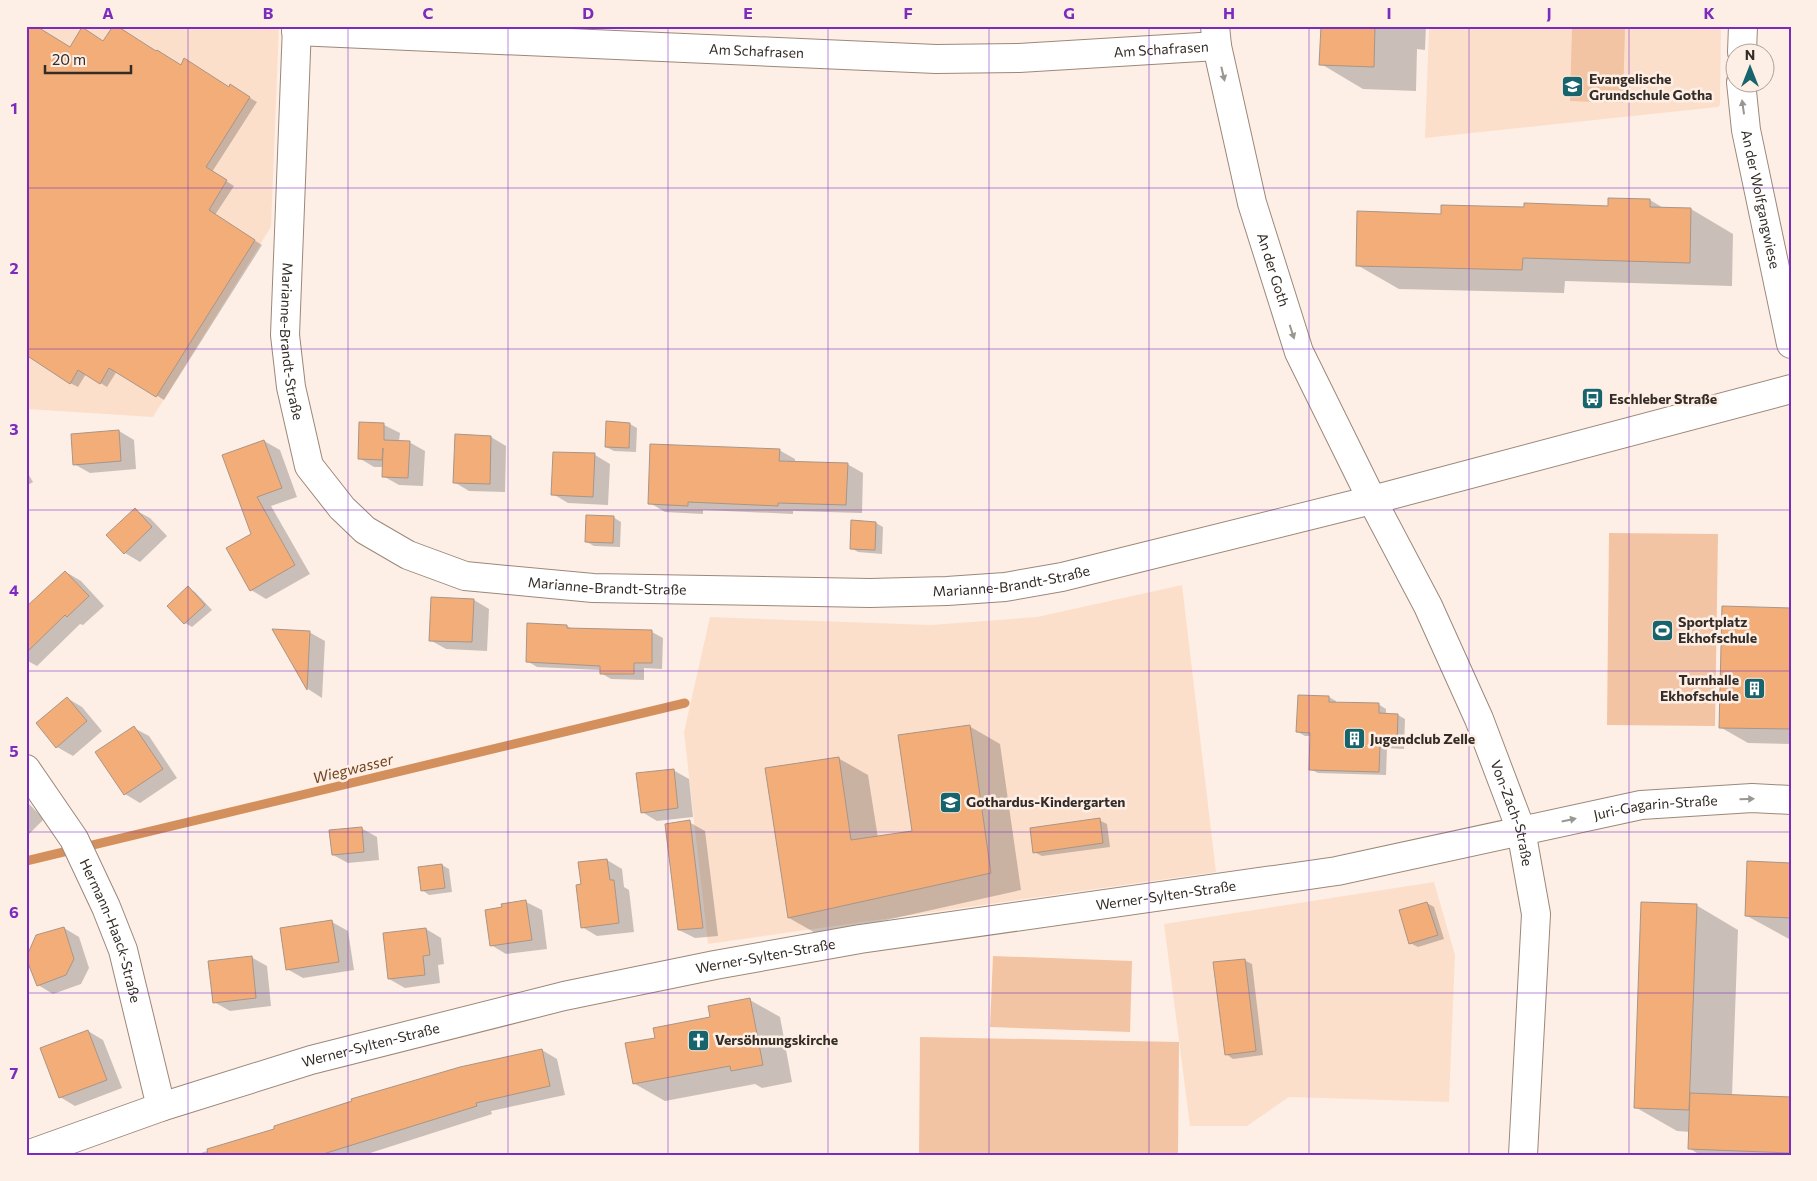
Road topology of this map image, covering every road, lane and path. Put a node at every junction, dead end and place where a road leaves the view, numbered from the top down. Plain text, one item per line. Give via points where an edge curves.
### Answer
1 (1743, 26) edge
2 (297, 29) edge
3 (1216, 36) edge
4 (1742, 42) edge
5 (1742, 92) edge
6 (1791, 344) edge
7 (1791, 389) edge
8 (1372, 500) junction
9 (26, 769) edge
10 (1791, 800) edge
11 (1521, 830) junction
12 (161, 1107) junction
13 (27, 1155) edge
14 (1523, 1155) edge

1 - 4 street
2 - 3 street, Am Schafrasen via 936,59 1019,58
2 - 8 street, Marianne-Brandt-Straße via 285,335 291,388 309,466 364,530 408,555 465,576 593,588 870,593 947,591 1005,587 1062,577
3 -> 8 street, An der Goth via 1252,203 1299,352
6 -> 5 street, An der Wolfgangwiese via 1746,130
7 - 8 street
8 - 11 street, Von-Zach-Straße via 1428,606 1478,719
9 - 12 street, Hermann-Haack-Straße via 74,840 123,950
11 -> 10 street, Juri-Gagarin-Straße via 1641,805 1752,798
11 - 12 street, Werner-Sylten-Straße via 1337,871 860,939 715,965 564,996 311,1060
11 - 14 street, Von-Zach-Straße via 1536,914
12 - 13 street, Werner-Sylten-Straße

